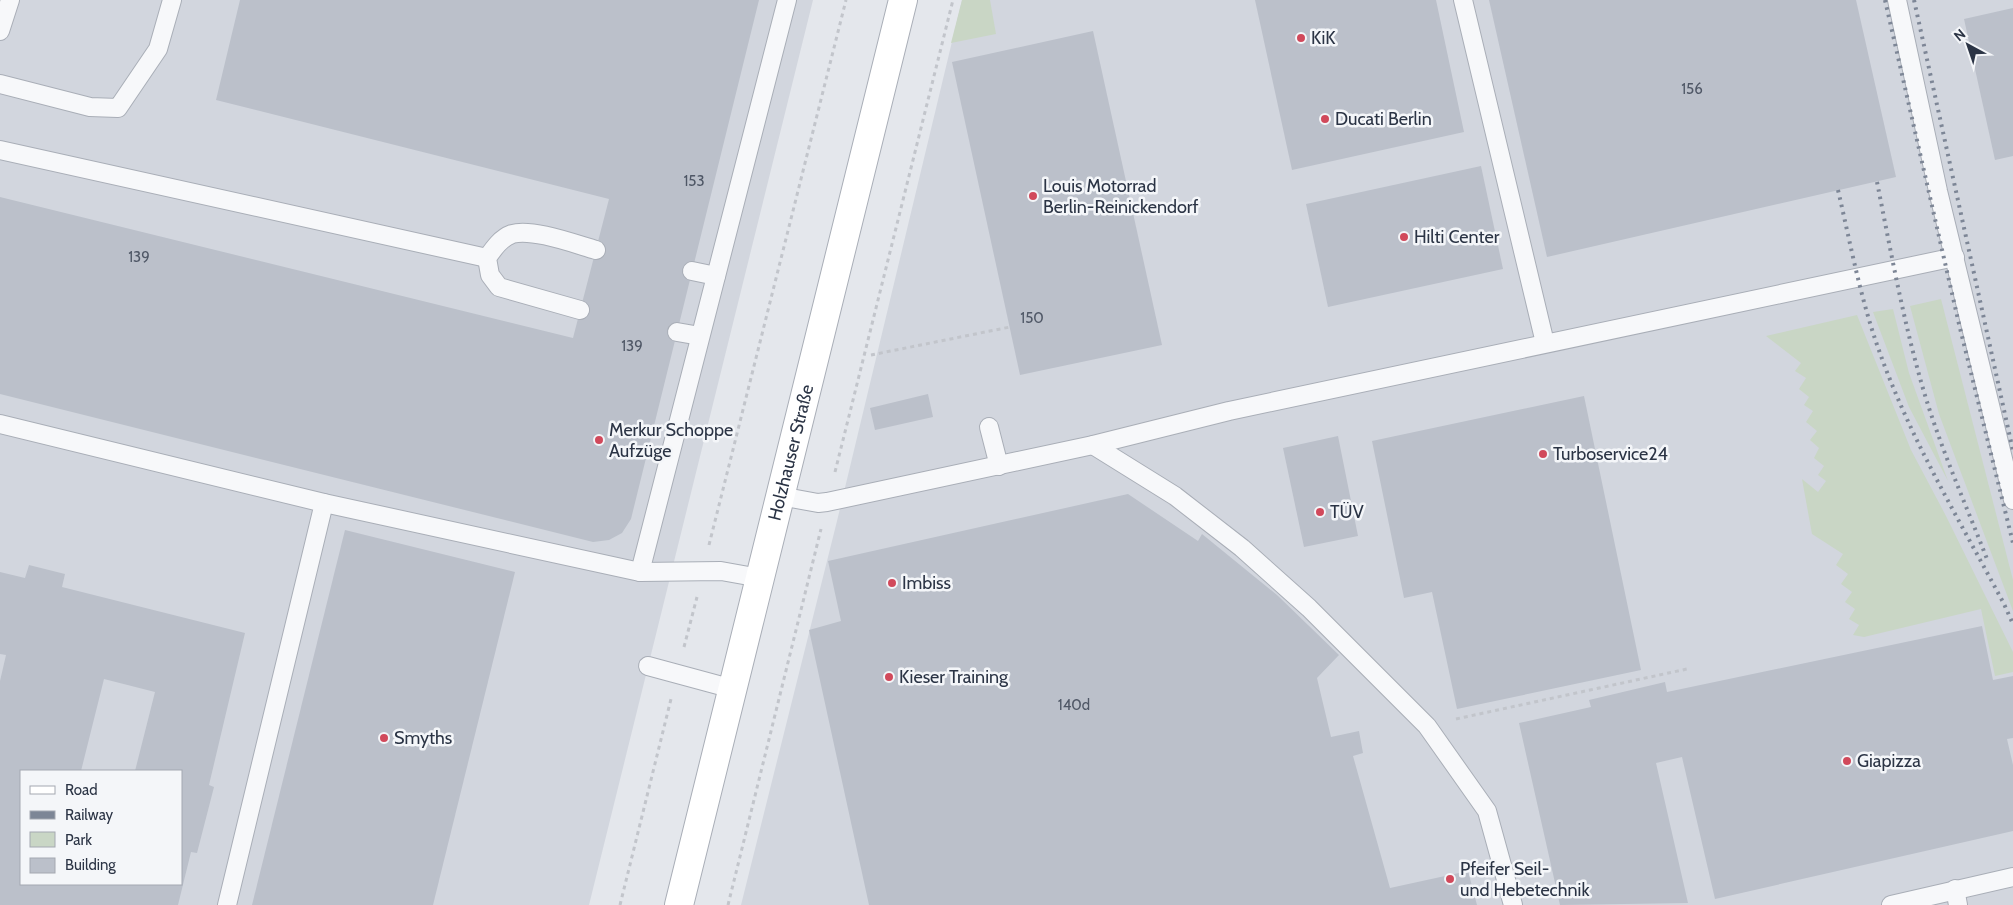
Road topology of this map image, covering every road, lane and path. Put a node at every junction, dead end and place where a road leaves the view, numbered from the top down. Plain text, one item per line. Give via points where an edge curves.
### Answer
1 (10, 0) edge
2 (172, 0) edge
3 (786, 0) edge
4 (846, 0) edge
5 (903, 0) edge
6 (953, 0) edge
7 (1463, 0) edge
8 (1897, 0) edge
9 (0, 32) edge
10 (0, 84) edge
11 (0, 150) edge
12 (596, 250) dead end
13 (1955, 257) junction
14 (487, 258) junction
15 (692, 271) dead end
16 (716, 276) junction
17 (580, 310) dead end
18 (1010, 327) dead end
19 (677, 332) dead end
20 (700, 336) junction
21 (1545, 344) junction
22 (871, 355) dead end
23 (0, 424) edge
24 (989, 427) dead end
25 (1093, 445) junction
26 (999, 466) junction
27 (780, 496) junction
28 (2013, 500) edge
29 (828, 502) junction
30 (324, 503) junction
31 (703, 571) junction
32 (640, 572) junction
33 (760, 578) junction
34 (648, 666) dead end
35 (1687, 669) dead end
36 (678, 674) junction
37 (733, 689) junction
38 (1427, 726) junction
39 (2013, 877) edge
40 (1956, 897) edge
41 (227, 905) edge
42 (620, 905) edge
43 (679, 905) edge
44 (728, 905) edge
45 (1512, 905) edge
46 (1891, 905) edge

1 - 9 lane
2 - 10 lane via 158,49 118,108 90,106
3 - 16 lane
4 - 31 path
5 - 27 main road, Holzhauser Straße
6 - 29 path
7 - 21 lane
8 - 13 lane
11 - 14 lane
12 - 14 lane via 526,232 511,234 496,244
13 - 21 lane
13 - 28 lane
14 - 17 lane via 490,275 498,287
15 - 16 lane
16 - 20 lane
18 - 22 path
19 - 20 lane
20 - 32 lane
21 - 25 lane via 1230,410
23 - 30 lane
24 - 26 lane
25 - 26 lane
25 - 38 lane via 1175,496 1242,548 1309,608
26 - 29 lane
27 - 29 lane
27 - 33 main road, Holzhauser Straße
29 - 44 path
30 - 32 lane
30 - 41 lane
31 - 32 lane
31 - 33 lane
31 - 36 path
33 - 37 main road, Holzhauser Straße
34 - 36 lane
35 - 38 path
36 - 37 lane
36 - 42 path
37 - 43 main road, Holzhauser Straße
38 - 45 lane via 1487,811
39 - 40 lane
40 - 46 lane

